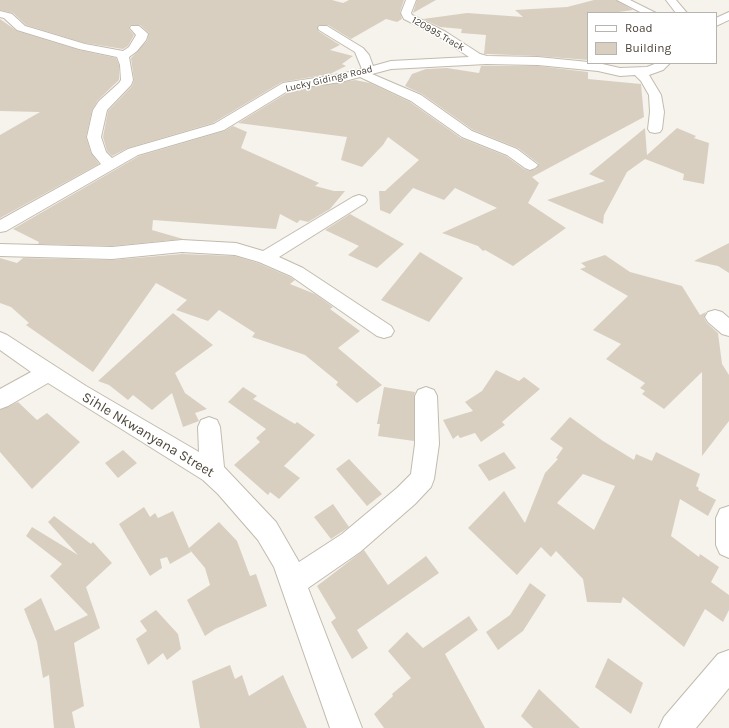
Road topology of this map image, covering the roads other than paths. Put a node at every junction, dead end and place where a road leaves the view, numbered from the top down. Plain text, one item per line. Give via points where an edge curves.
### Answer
1 (411, 0) edge
2 (622, 0) edge
3 (670, 0) edge
4 (649, 12) edge
5 (681, 12) edge
6 (0, 14) edge
7 (729, 15) edge
8 (717, 22) edge
9 (135, 28) dead end
10 (323, 28) dead end
11 (122, 56) junction
12 (486, 60) junction
13 (663, 64) edge
14 (364, 72) junction
15 (639, 72) junction
16 (655, 129) dead end
17 (110, 164) junction
18 (530, 165) dead end
19 (359, 200) dead end
20 (0, 227) edge
21 (0, 250) edge
22 (265, 258) junction
23 (384, 331) dead end
24 (0, 340) edge
25 (47, 373) junction
26 (426, 396) dead end
27 (0, 400) edge
28 (209, 427) dead end
29 (212, 472) junction
30 (729, 518) edge
31 (729, 545) edge
32 (292, 584) junction
33 (729, 665) edge
34 (346, 728) edge
35 (675, 728) edge

1 - 12 street, 120995 Track via 406,13 408,17 442,34 476,57
2 - 4 street
3 - 5 street
6 - 11 street via 8,16 21,28 29,31
7 - 8 street
9 - 11 street via 142,34 140,40 133,49
10 - 14 street via 359,50 363,55
11 - 17 street via 126,65 125,86 100,110 94,138 99,153
12 - 14 street, Lucky Gidinga Road via 391,65
12 - 15 street, Lucky Gidinga Road via 558,62 598,66 620,72
13 - 15 street, Lucky Gidinga Road via 654,70
14 - 17 street, Lucky Gidinga Road via 286,86 219,127 132,152
14 - 18 street via 416,98 467,134 512,152
15 - 16 street via 655,95
17 - 20 street, Lucky Gidinga Road
19 - 22 street
21 - 22 street via 112,253 182,246 236,249
22 - 23 street via 297,272
24 - 25 street, Sihle Nkwanyana Street
25 - 27 street
25 - 29 street, Sihle Nkwanyana Street
26 - 32 street via 427,444 422,479 351,543
28 - 29 street
29 - 32 street, Sihle Nkwanyana Street via 267,531 286,562
30 - 31 street
32 - 34 street, Sihle Nkwanyana Street
33 - 35 street

